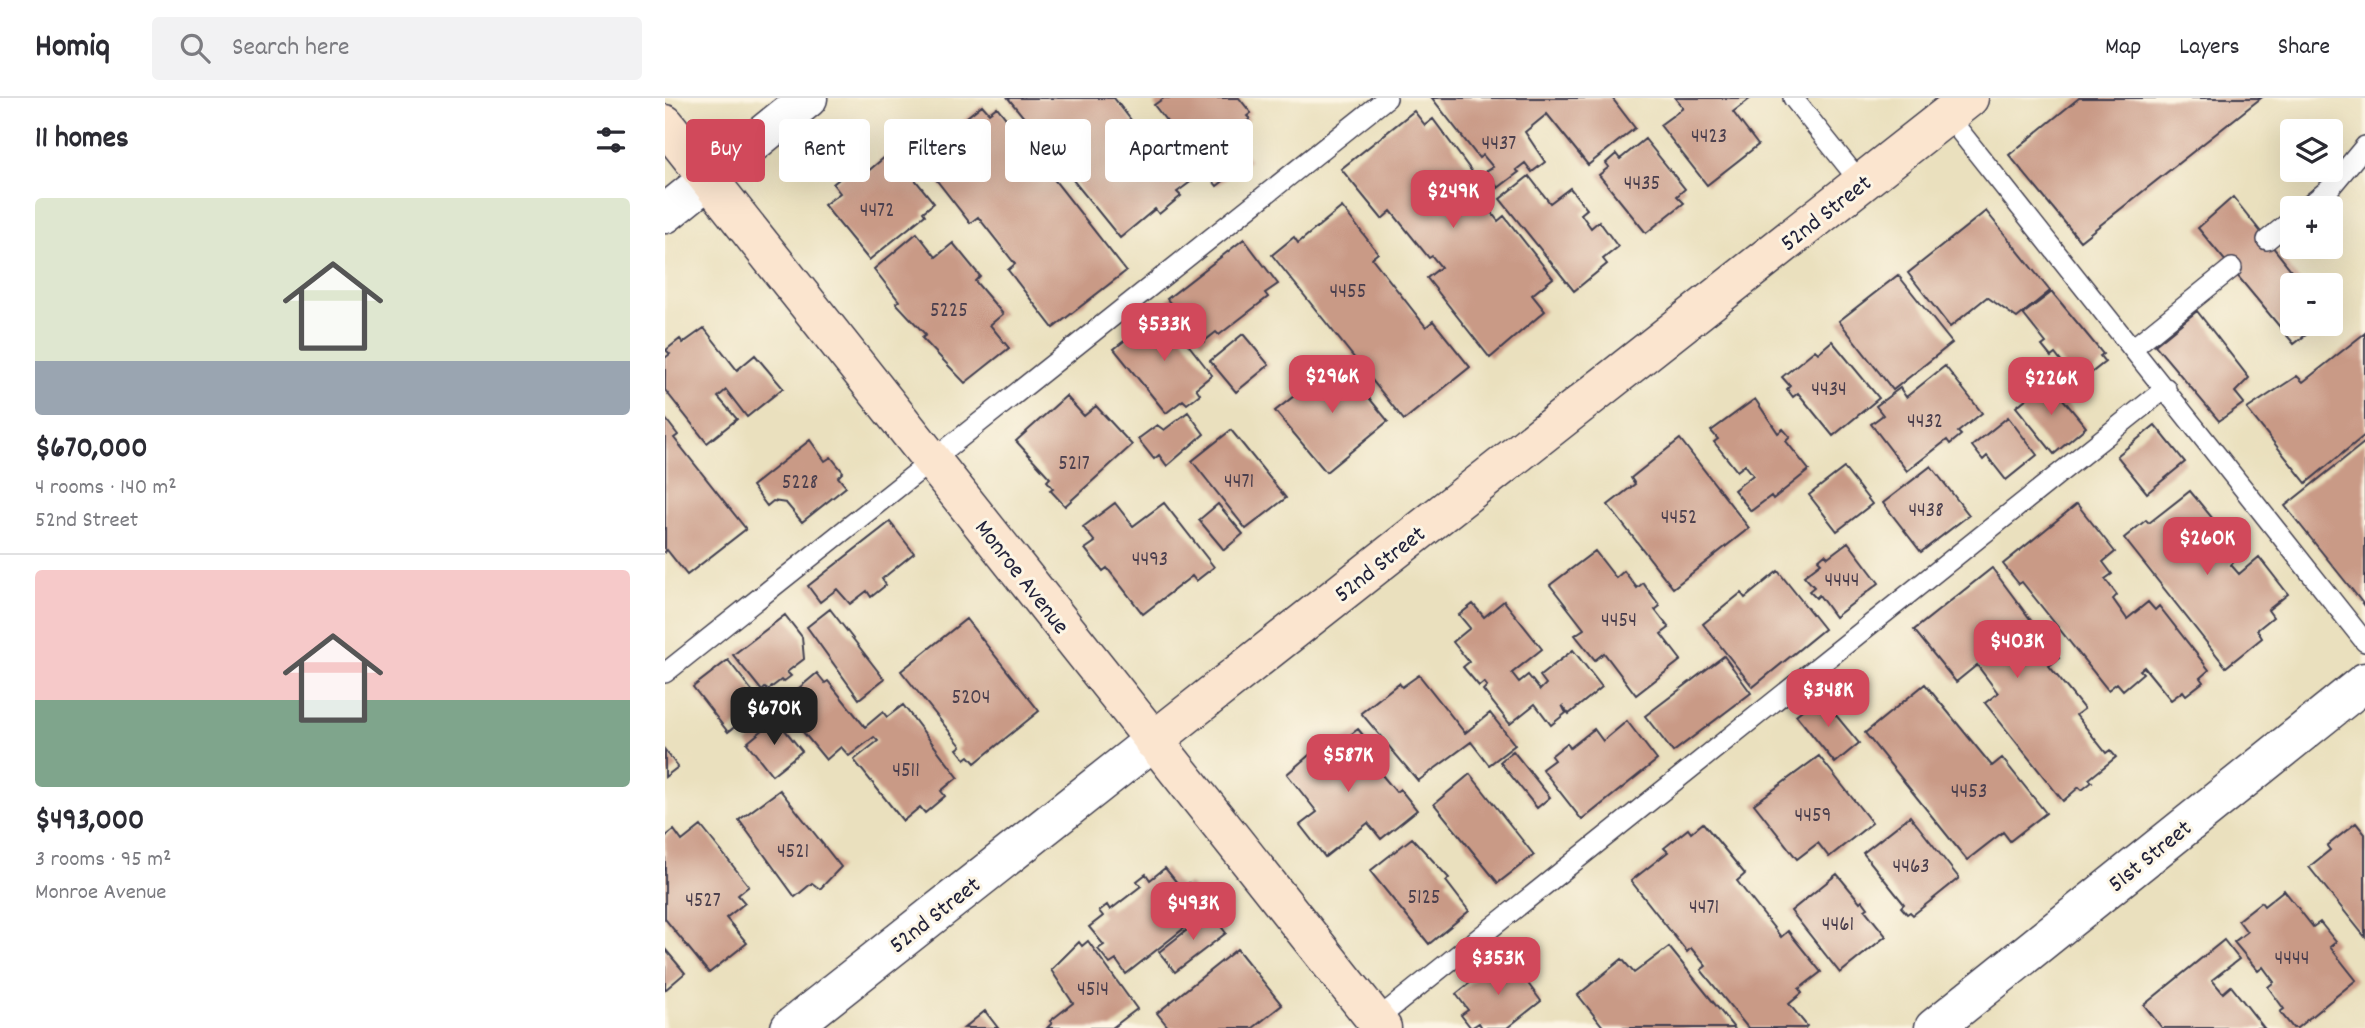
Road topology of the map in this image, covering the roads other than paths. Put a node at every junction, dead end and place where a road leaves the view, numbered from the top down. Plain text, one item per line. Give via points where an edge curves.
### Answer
1 (808, 98) edge
2 (1387, 98) edge
3 (1793, 98) edge
4 (1958, 107) edge
5 (665, 124) edge
6 (765, 133) edge
7 (2365, 146) edge
8 (686, 150) edge
9 (705, 182) edge
10 (711, 182) edge
11 (1861, 183) junction
12 (2320, 196) edge
13 (665, 214) edge
14 (2280, 230) edge
15 (2267, 240) dead end
16 (2232, 268) dead end
17 (2134, 347) junction
18 (2166, 388) junction
19 (933, 461) junction
20 (2365, 642) edge
21 (665, 673) edge
22 (2365, 682) edge
23 (1153, 741) junction
24 (1375, 1025) edge
25 (790, 1028) edge
26 (1934, 1028) edge

1 - 6 street
2 - 19 lane
3 - 11 lane
4 - 11 street, 52nd Street
4 - 17 lane
5 - 8 street, Monroe Avenue
7 - 12 lane
9 - 13 street
10 - 19 street, Monroe Avenue
11 - 23 street, 52nd Street
14 - 15 lane
16 - 17 lane
17 - 18 lane
18 - 20 lane
18 - 24 lane
19 - 21 lane
19 - 23 street, Monroe Avenue
22 - 26 street, 51st Street
23 - 24 street, Monroe Avenue
23 - 25 street, 52nd Street

